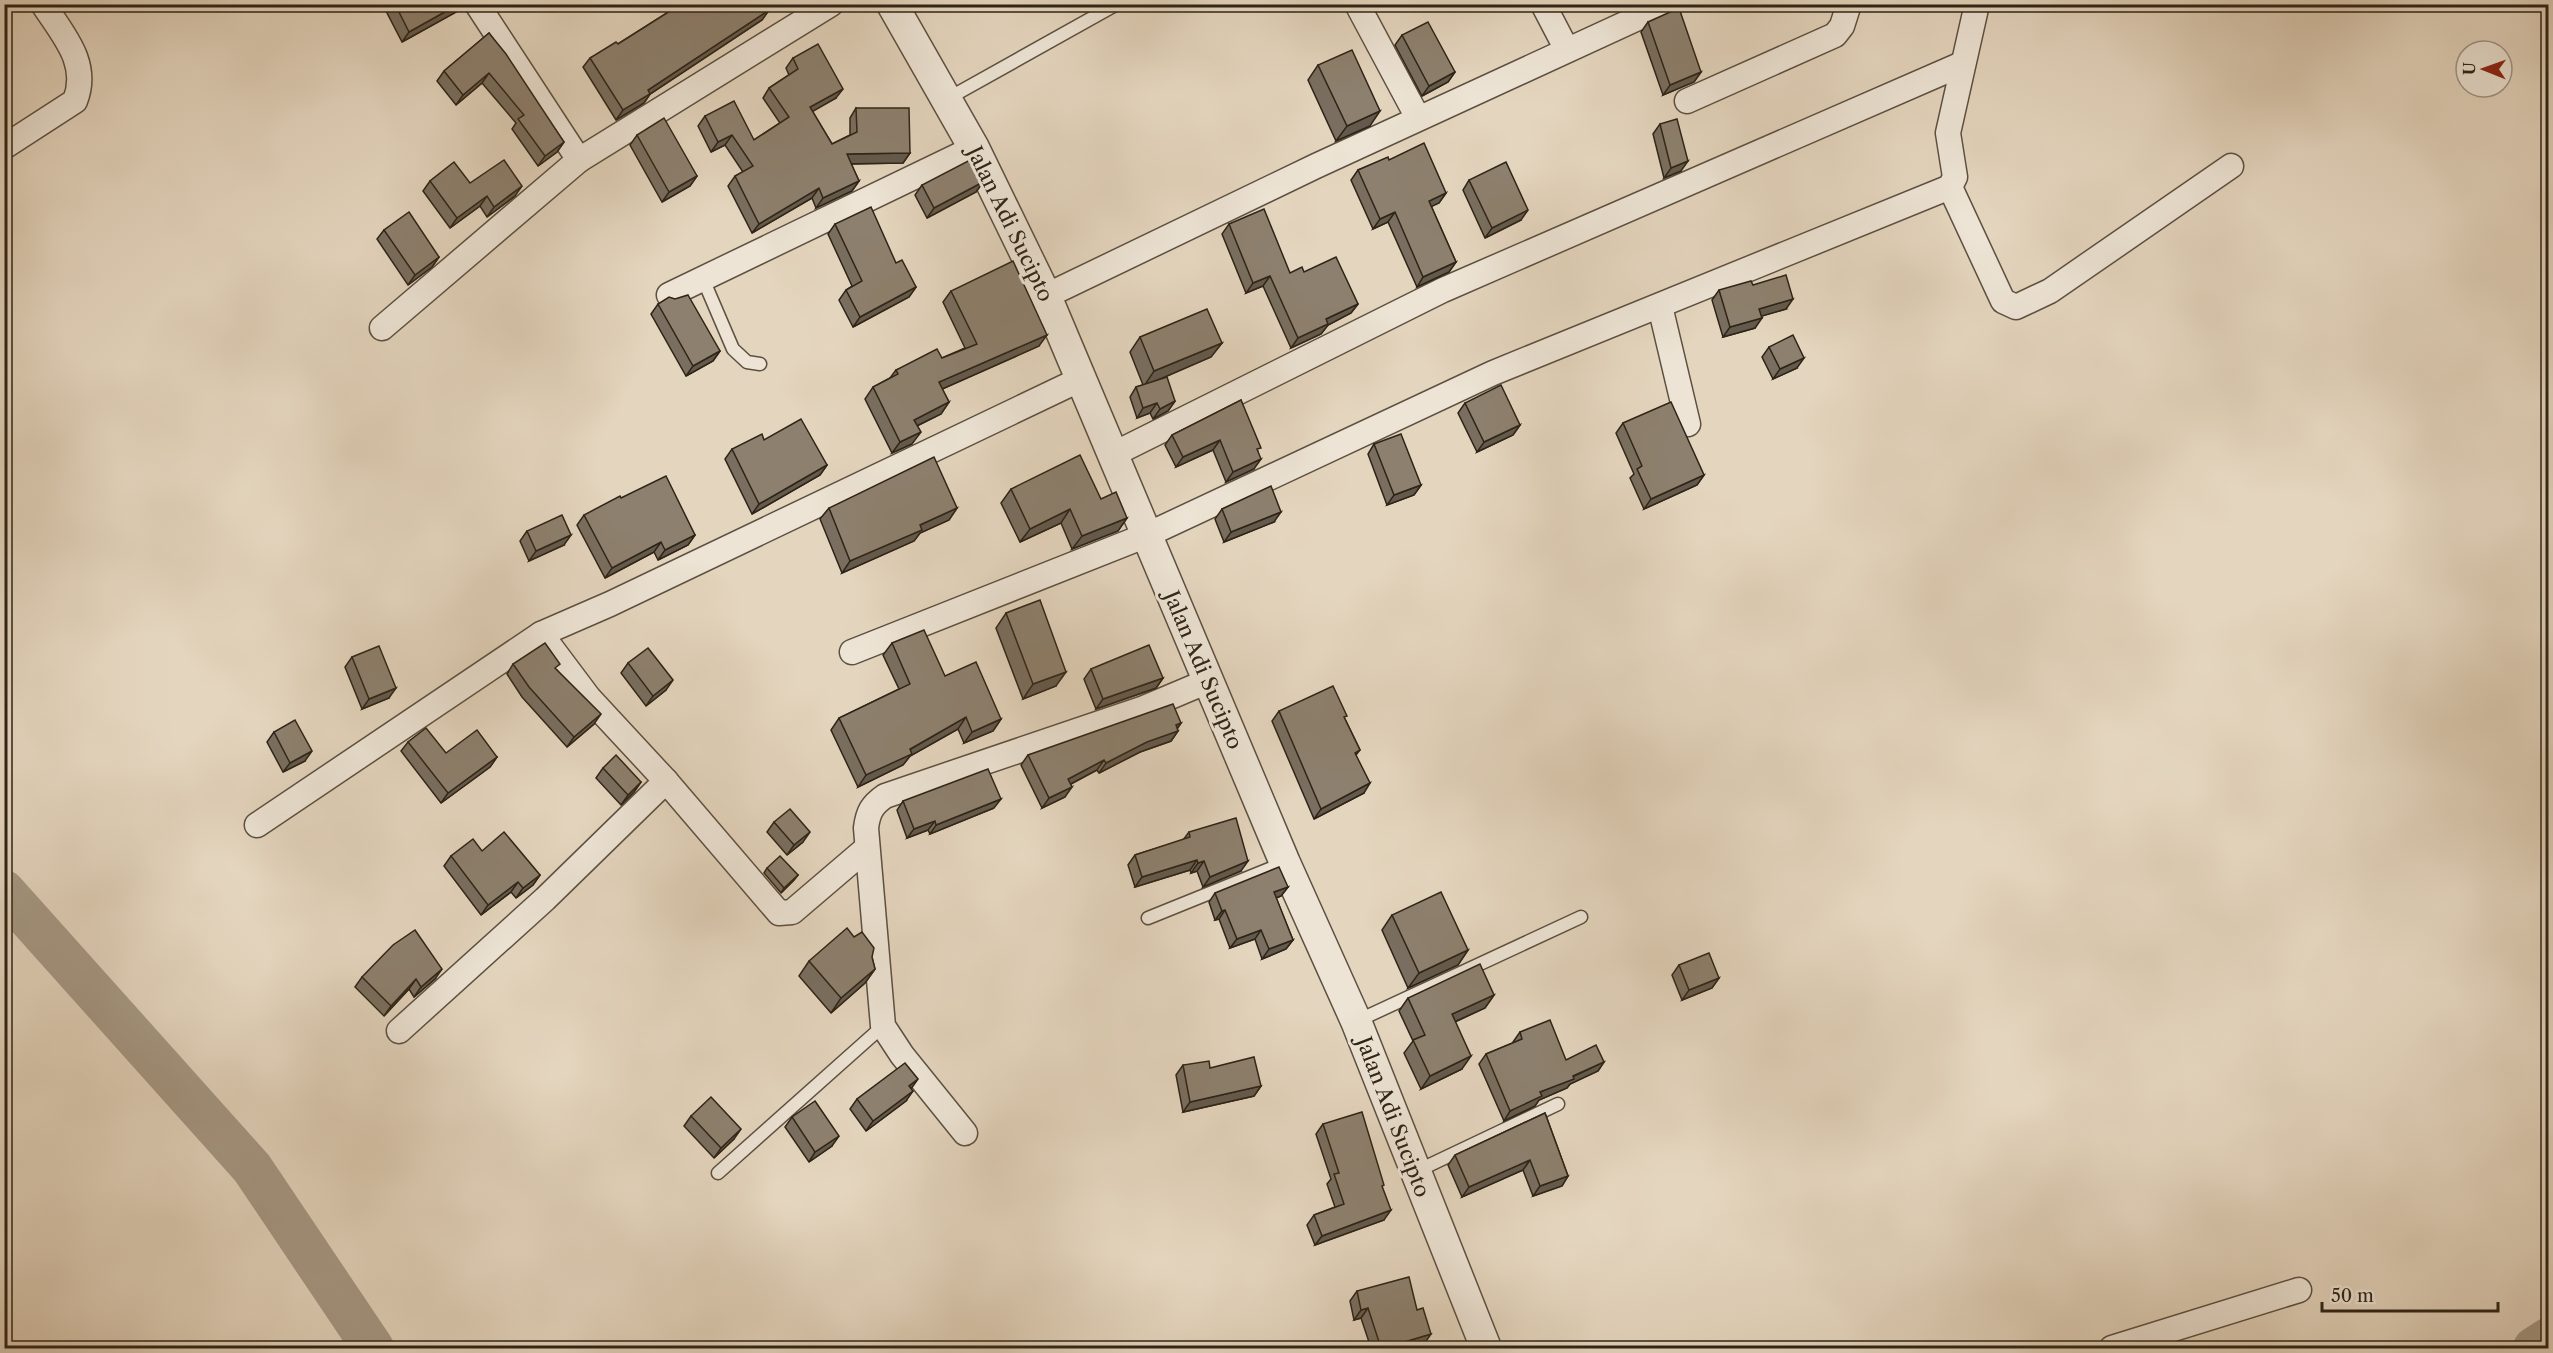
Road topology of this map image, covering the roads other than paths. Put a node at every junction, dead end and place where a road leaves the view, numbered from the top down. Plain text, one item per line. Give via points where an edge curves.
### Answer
1 (43, 4) edge
2 (477, 4) edge
3 (831, 4) edge
4 (892, 4) edge
5 (1117, 4) edge
6 (1357, 4) edge
7 (1543, 4) edge
8 (1668, 4) edge
9 (1849, 4) edge
10 (1977, 4) edge
11 (1567, 50) junction
12 (1962, 64) junction
13 (947, 99) junction
14 (1687, 101) dead end
15 (1418, 118) junction
16 (4, 147) edge
17 (974, 148) junction
18 (579, 160) junction
19 (2231, 166) dead end
20 (1950, 187) junction
21 (703, 279) junction
22 (669, 295) edge
23 (1046, 296) junction
24 (1660, 306) junction
25 (382, 328) dead end
26 (760, 364) dead end
27 (1081, 379) junction
28 (1688, 424) dead end
29 (1112, 455) junction
30 (1147, 535) junction
31 (541, 634) junction
32 (852, 652) dead end
33 (1208, 681) junction
34 (666, 781) junction
35 (257, 825) dead end
36 (867, 848) junction
37 (1285, 863) junction
38 (1581, 917) dead end
39 (1148, 918) dead end
40 (1356, 1021) junction
41 (883, 1026) junction
42 (399, 1031) dead end
43 (1558, 1104) dead end
44 (965, 1133) dead end
45 (718, 1173) dead end
46 (1414, 1173) junction
47 (2299, 1290) dead end
48 (1486, 1348) edge
49 (2112, 1348) edge

1 - 16 street via 79,64 79,90 75,101
2 - 18 street
3 - 18 street
4 - 13 street, Jalan Adi Sucipto
5 - 13 lane
6 - 15 street
7 - 11 street
8 - 11 street
9 - 14 street via 1842,26 1834,35
10 - 12 street
11 - 15 street
12 - 20 street via 1947,137 1955,177
12 - 29 street via 1443,290
13 - 17 street, Jalan Adi Sucipto
15 - 23 street
17 - 21 street
17 - 23 street, Jalan Adi Sucipto
18 - 25 street
19 - 20 street via 2050,291 2016,308 2003,301
20 - 24 street
21 - 22 street
21 - 26 lane via 734,349 747,362
23 - 27 street, Jalan Adi Sucipto
24 - 28 street
24 - 30 street via 1493,373
27 - 29 street, Jalan Adi Sucipto
27 - 31 street
29 - 30 street, Jalan Adi Sucipto
30 - 32 street
30 - 33 street, Jalan Adi Sucipto
31 - 34 street via 589,698
31 - 35 street
33 - 36 street via 1144,708 885,796 867,815
33 - 37 street, Jalan Adi Sucipto
34 - 36 street via 779,913 792,912
34 - 42 street
36 - 41 street
37 - 39 lane
37 - 40 street, Jalan Adi Sucipto
38 - 40 lane
40 - 46 street, Jalan Adi Sucipto
41 - 44 street via 902,1056
41 - 45 lane
43 - 46 lane
46 - 48 street, Jalan Adi Sucipto
47 - 49 street

